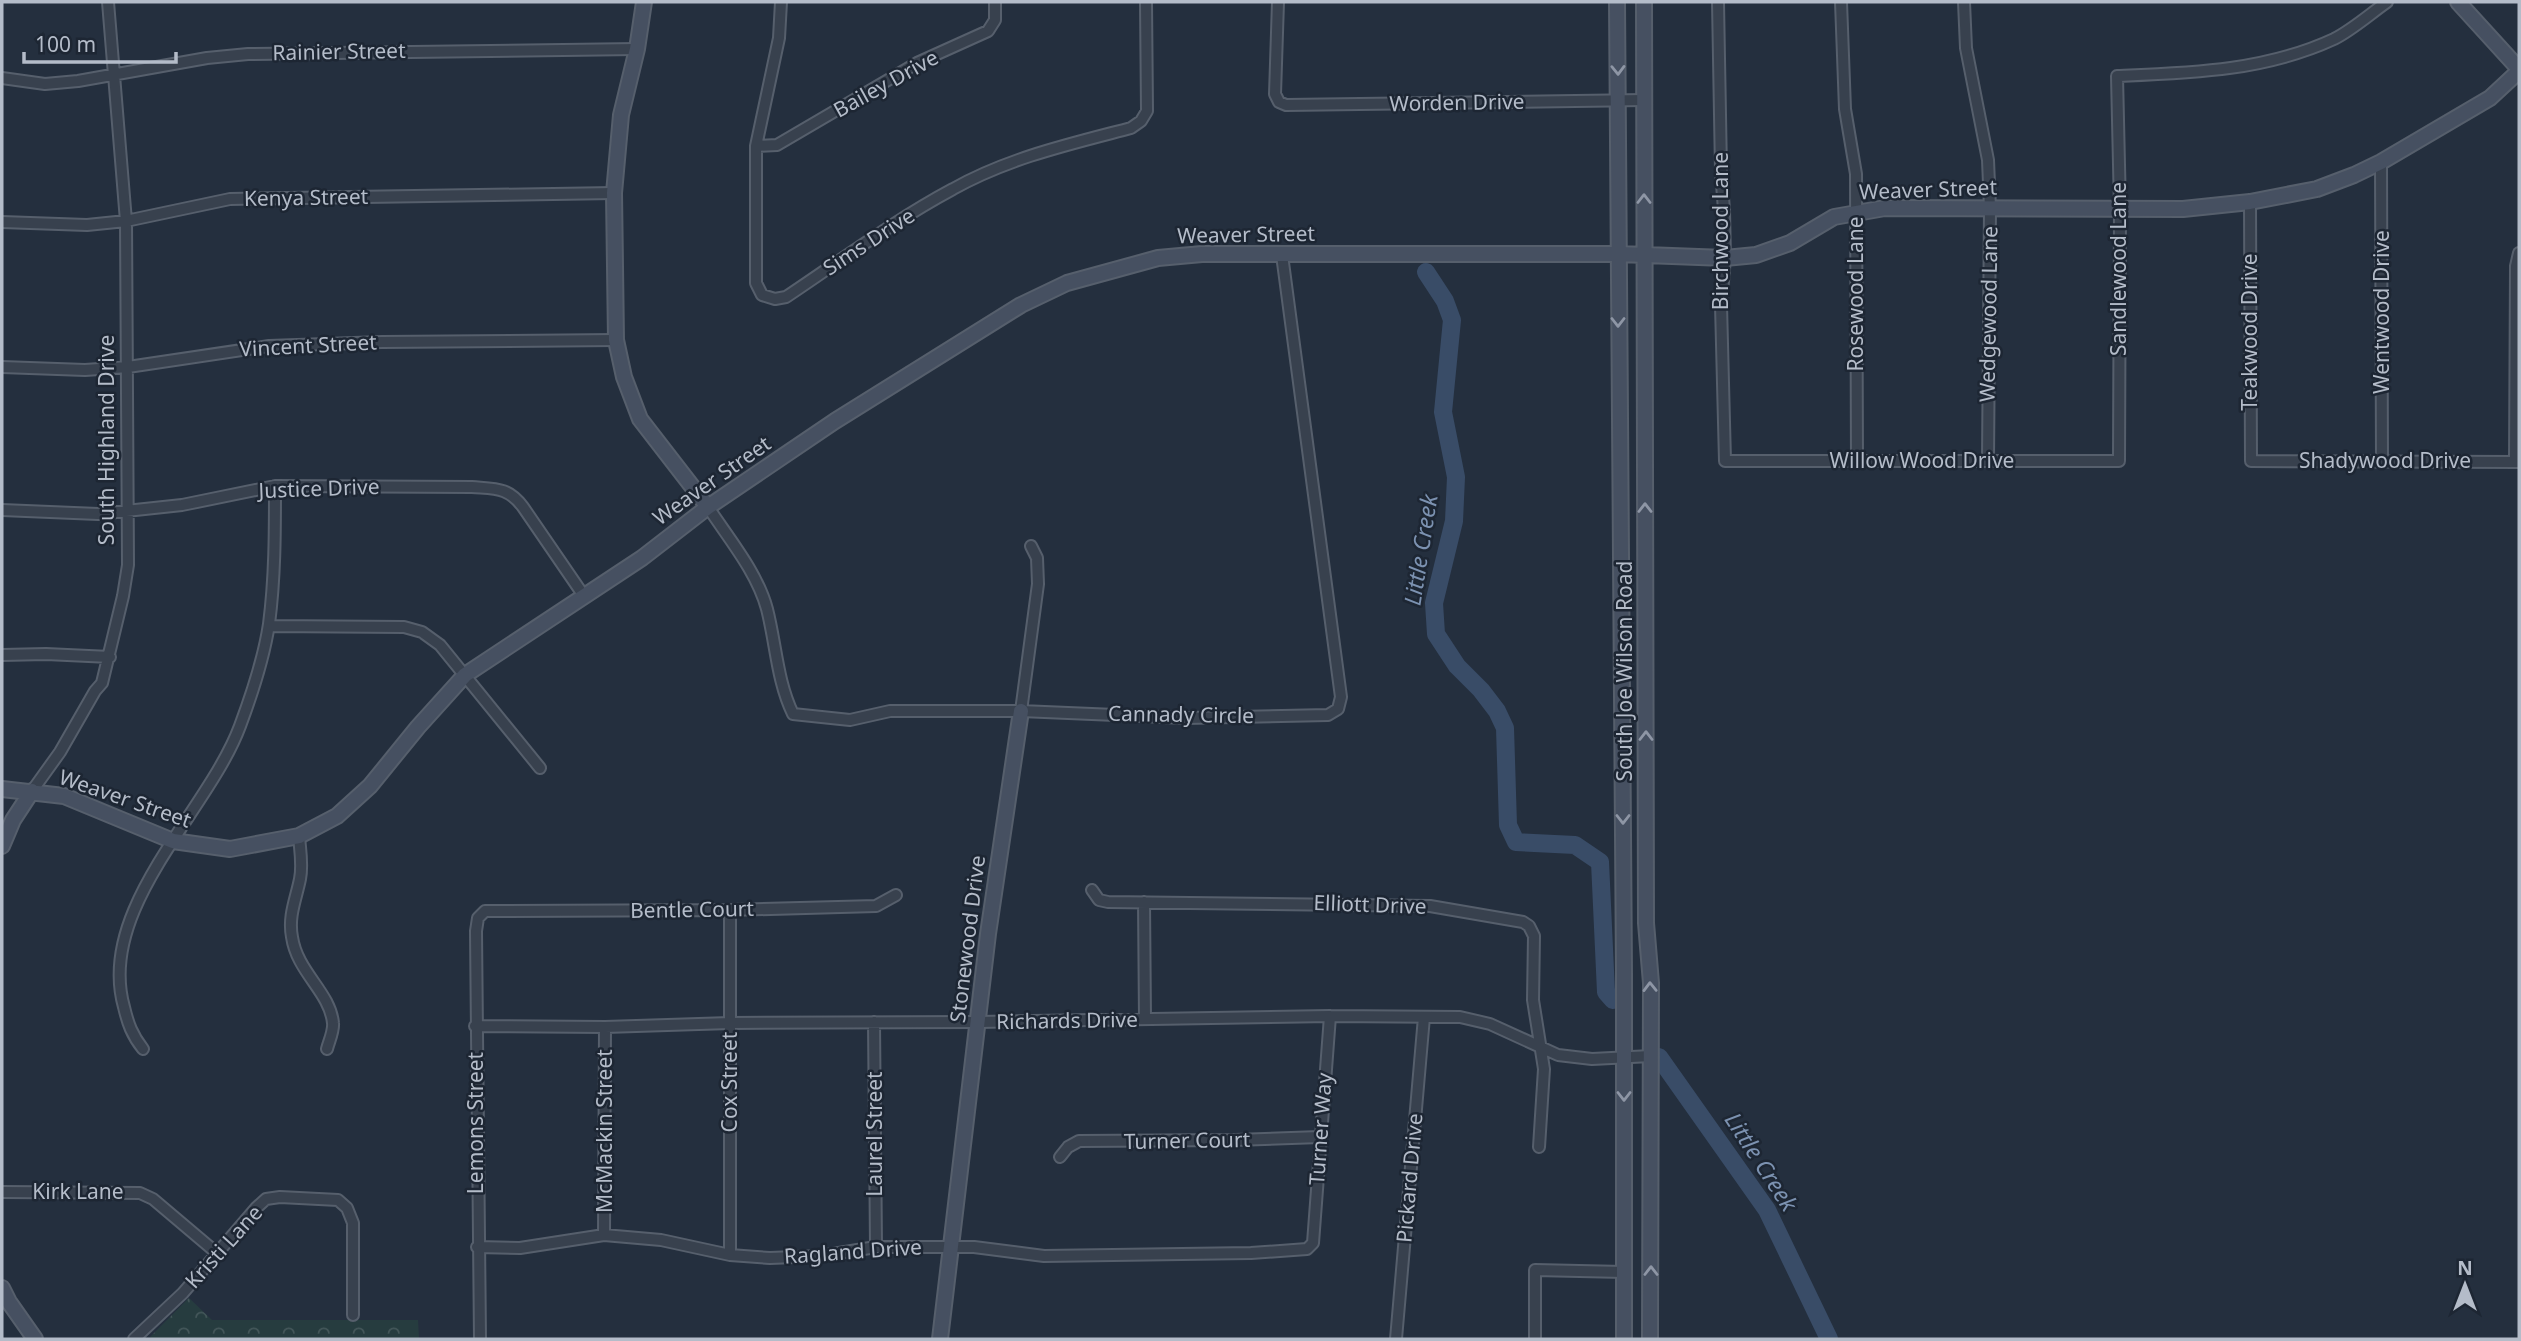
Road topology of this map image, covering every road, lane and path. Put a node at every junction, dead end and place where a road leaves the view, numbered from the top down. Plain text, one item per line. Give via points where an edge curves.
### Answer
1 (108, 2) edge
2 (643, 2) edge
3 (781, 2) edge
4 (995, 2) edge
5 (1146, 2) edge
6 (1279, 2) edge
7 (1618, 2) edge
8 (1644, 2) edge
9 (1718, 2) edge
10 (1841, 2) edge
11 (1964, 2) edge
12 (2387, 2) edge
13 (2458, 2) edge
14 (637, 49) junction
15 (2519, 70) edge
16 (114, 75) junction
17 (2, 78) edge
18 (1618, 100) junction
19 (1644, 100) junction
20 (756, 146) junction
21 (2381, 162) junction
22 (614, 193) junction
23 (2250, 202) junction
24 (1990, 208) junction
25 (2120, 209) junction
26 (1856, 211) junction
27 (126, 221) junction
28 (2, 222) edge
29 (2519, 253) edge
30 (1619, 254) junction
31 (1282, 255) junction
32 (1645, 255) junction
33 (1725, 258) junction
34 (616, 340) junction
35 (2, 367) edge
36 (128, 367) junction
37 (1988, 460) junction
38 (1725, 461) joint
39 (1857, 461) junction
40 (2119, 461) joint
41 (2251, 461) joint
42 (2382, 461) junction
43 (2517, 461) edge
44 (275, 486) junction
45 (708, 507) junction
46 (2, 510) edge
47 (128, 511) junction
48 (1031, 546) dead end
49 (584, 596) junction
50 (269, 626) junction
51 (2, 655) edge
52 (110, 657) junction
53 (465, 675) junction
54 (1021, 711) junction
55 (540, 768) dead end
56 (2, 789) edge
57 (32, 791) junction
58 (299, 836) junction
59 (173, 841) junction
60 (2, 846) edge
61 (1092, 890) dead end
62 (896, 895) dead end
63 (1143, 902) junction
64 (730, 909) junction
65 (485, 911) joint
66 (1330, 1016) junction
67 (1424, 1017) junction
68 (1145, 1019) junction
69 (874, 1022) junction
70 (979, 1022) junction
71 (730, 1023) junction
72 (475, 1026) junction
73 (605, 1027) junction
74 (1541, 1047) junction
75 (144, 1049) dead end
76 (327, 1049) dead end
77 (1623, 1056) junction
78 (1651, 1056) junction
79 (1320, 1137) junction
80 (1539, 1147) dead end
81 (1060, 1157) dead end
82 (2, 1192) edge
83 (604, 1235) junction
84 (1312, 1243) joint
85 (477, 1247) junction
86 (876, 1247) junction
87 (952, 1247) junction
88 (218, 1254) junction
89 (730, 1255) junction
90 (1624, 1272) junction
91 (2, 1288) edge
92 (354, 1315) dead end
93 (35, 1339) edge
94 (134, 1339) edge
95 (480, 1339) edge
96 (940, 1339) edge
97 (1396, 1339) edge
98 (1535, 1339) edge
99 (1624, 1339) edge
100 (1650, 1339) edge

1 - 16 street, South Highland Drive
2 - 14 street
3 - 20 street, Sims Drive via 779,38
4 - 20 street, Bailey Drive via 995,19 988,31 917,63 777,145
5 - 20 street, Sims Drive via 1146,111 1138,124 1019,159 953,188 786,297 775,299 762,295 756,283
6 - 18 street, Worden Drive via 1275,94 1286,105
7 -> 18 street, South Joe Wilson Road
8 - 19 street, South Joe Wilson Road
9 - 33 street, Birchwood Lane
10 - 26 street, Rosewood Lane via 1845,109 1856,174
11 - 24 street, Wedgewood Lane via 1966,48 1988,160
12 - 25 street, Sandlewood Lane via 2335,38 2261,64 2200,73 2117,76
13 - 15 street
14 - 16 street, Rainier Street via 248,54
14 - 22 street via 621,115
15 - 21 street, Weaver Street via 2490,98
16 - 17 street, Rainier Street via 45,84
16 - 27 street, South Highland Drive
18 - 19 street, Worden Drive
18 - 30 street, South Joe Wilson Road
32 -> 19 street, South Joe Wilson Road
21 - 23 street, Weaver Street via 2317,189
21 - 42 street, Wentwood Drive
22 - 27 street, Kenya Street via 230,199
22 - 34 street
23 - 25 street, Weaver Street
23 - 41 street, Teakwood Drive
24 - 25 street, Weaver Street
24 - 26 street, Weaver Street
24 - 37 street, Wedgewood Lane
25 - 40 street, Sandlewood Lane
26 - 33 street, Weaver Street via 1834,217 1790,243 1756,255
26 - 39 street, Rosewood Lane
27 - 28 street, Kenya Street via 87,225
27 - 36 street, South Highland Drive
29 - 43 street
30 - 31 street, Weaver Street
30 - 32 street, Weaver Street
30 -> 77 street, South Joe Wilson Road
31 - 45 street, Weaver Street via 1158,258 1067,283 990,324
31 - 54 street, Cannady Circle via 1341,697 1338,709 1322,716 1186,718
32 - 33 street, Weaver Street
78 -> 32 street, South Joe Wilson Road via 1646,912
33 - 38 street, Birchwood Lane via 1721,305
34 - 36 street, Vincent Street via 269,346
34 - 45 street via 640,419
35 - 36 street, Vincent Street
36 - 47 street, South Highland Drive
37 - 39 street, Willow Wood Drive
37 - 40 street, Willow Wood Drive
38 - 39 street, Willow Wood Drive
41 - 42 street, Shadywood Drive
42 - 43 street, Shadywood Drive
44 - 47 street, Justice Drive
44 - 49 street, Justice Drive via 505,491 514,495
44 - 50 street
45 - 49 street, Weaver Street
45 - 54 street, Cannady Circle via 755,580 793,714 850,720 890,711
46 - 47 street, Justice Drive
47 - 52 street, South Highland Drive via 127,574
48 - 54 street, Stonewood Drive via 1037,558 1038,584
49 - 53 street, Weaver Street
50 - 53 street via 404,627 422,632 440,645
50 - 59 street via 240,727 212,783
51 - 52 street
52 - 57 street, South Highland Drive via 102,682
53 - 55 street
53 - 58 street, Weaver Street via 370,786 337,816
54 - 70 street, Stonewood Drive
56 - 57 street, Weaver Street
57 - 59 street, Weaver Street via 64,796
57 - 60 street, South Highland Drive
58 - 59 street, Weaver Street via 230,849
58 - 76 street via 302,863 292,910 292,937 306,974 328,1005 333,1025
59 - 75 street via 137,903 121,950 119,991 128,1027
61 - 63 street, Elliott Drive via 1099,900
62 - 64 street, Bentle Court via 876,906
63 - 68 street
63 - 74 street, Elliott Drive via 1430,906 1522,922 1534,936 1533,1000
64 - 65 street, Bentle Court
64 - 71 street, Cox Street
65 - 72 street, Lemons Street via 478,918 476,931
66 - 67 street, Richards Drive
66 - 68 street, Richards Drive
66 - 79 street, Turner Way
67 - 74 street, Richards Drive via 1460,1017 1490,1024
67 - 97 street, Pickard Drive
68 - 70 street, Richards Drive
69 - 70 street, Richards Drive
69 - 71 street, Richards Drive
69 - 86 street, Laurel Street
70 - 87 street, Stonewood Drive
71 - 73 street, Richards Drive
71 - 89 street, Cox Street
72 - 73 street, Richards Drive
72 - 85 street, Lemons Street
73 - 83 street, McMackin Street
74 - 77 street, Richards Drive via 1581,1058
74 - 80 street, Elliott Drive
77 - 78 street, Richards Drive
77 -> 90 street, South Joe Wilson Road
100 -> 78 street, South Joe Wilson Road
79 - 81 street, Turner Court via 1079,1141
79 - 84 street, Turner Way
82 - 88 street, Kirk Lane via 140,1193
83 - 85 street, Ragland Drive via 520,1248
83 - 89 street, Ragland Drive via 661,1240
84 - 87 street, Ragland Drive via 1300,1251 1044,1256
85 - 95 street, Lemons Street
86 - 87 street, Ragland Drive
86 - 89 street, Ragland Drive via 770,1258
87 - 96 street, Stonewood Drive
88 - 92 street, Kristi Lane via 267,1199 338,1200 353,1223
88 - 94 street, Kristi Lane
90 - 98 street via 1535,1270
90 - 99 street, South Joe Wilson Road
91 - 93 street

